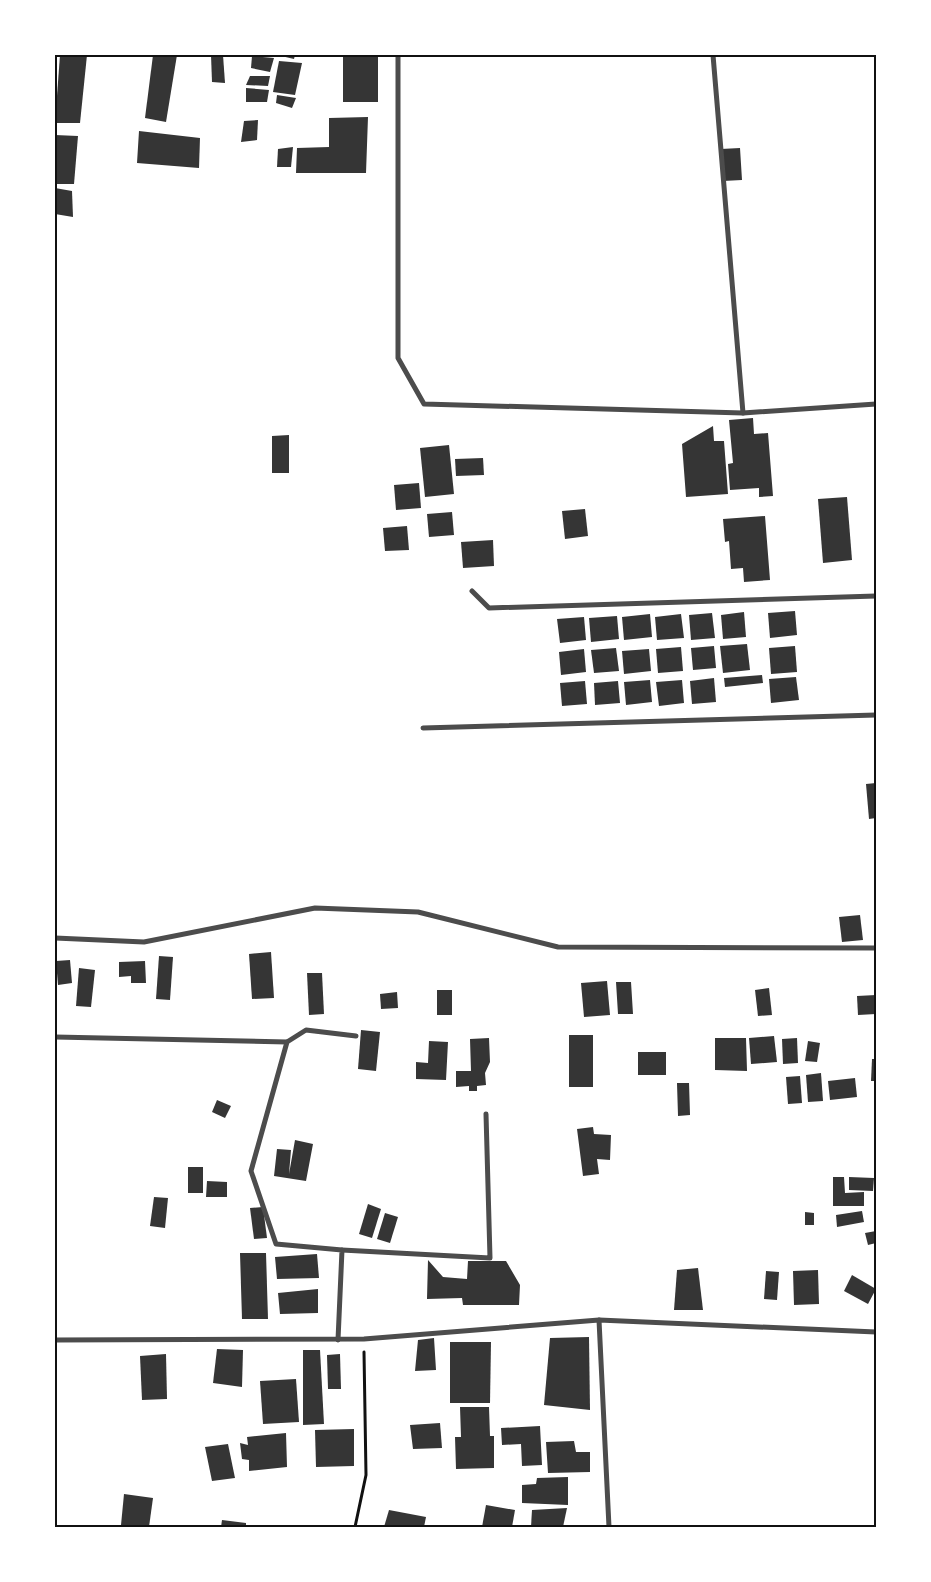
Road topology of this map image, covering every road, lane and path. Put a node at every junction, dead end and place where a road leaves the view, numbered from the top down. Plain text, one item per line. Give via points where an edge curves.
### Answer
1 (398, 55) edge
2 (713, 55) edge
3 (876, 404) edge
4 (743, 413) junction
5 (472, 591) dead end
6 (876, 596) edge
7 (876, 715) edge
8 (423, 728) dead end
9 (55, 938) edge
10 (876, 948) edge
11 (356, 1036) dead end
12 (55, 1037) edge
13 (287, 1042) junction
14 (486, 1114) dead end
15 (342, 1250) junction
16 (599, 1320) junction
17 (876, 1332) edge
18 (364, 1339) junction
19 (55, 1340) edge
20 (338, 1340) junction
21 (355, 1527) edge
22 (609, 1527) edge

1 - 4 street via 398,358 424,404
2 - 4 street
3 - 4 street
5 - 6 street via 489,608
7 - 8 street
9 - 10 street via 144,942 315,908 418,912 558,947
11 - 13 street via 306,1030
12 - 13 street
13 - 15 street via 251,1171 276,1244
14 - 15 street via 490,1258
15 - 20 street
16 - 17 street
16 - 18 street
16 - 22 street
18 - 20 street
18 - 21 path via 366,1475
19 - 20 street

